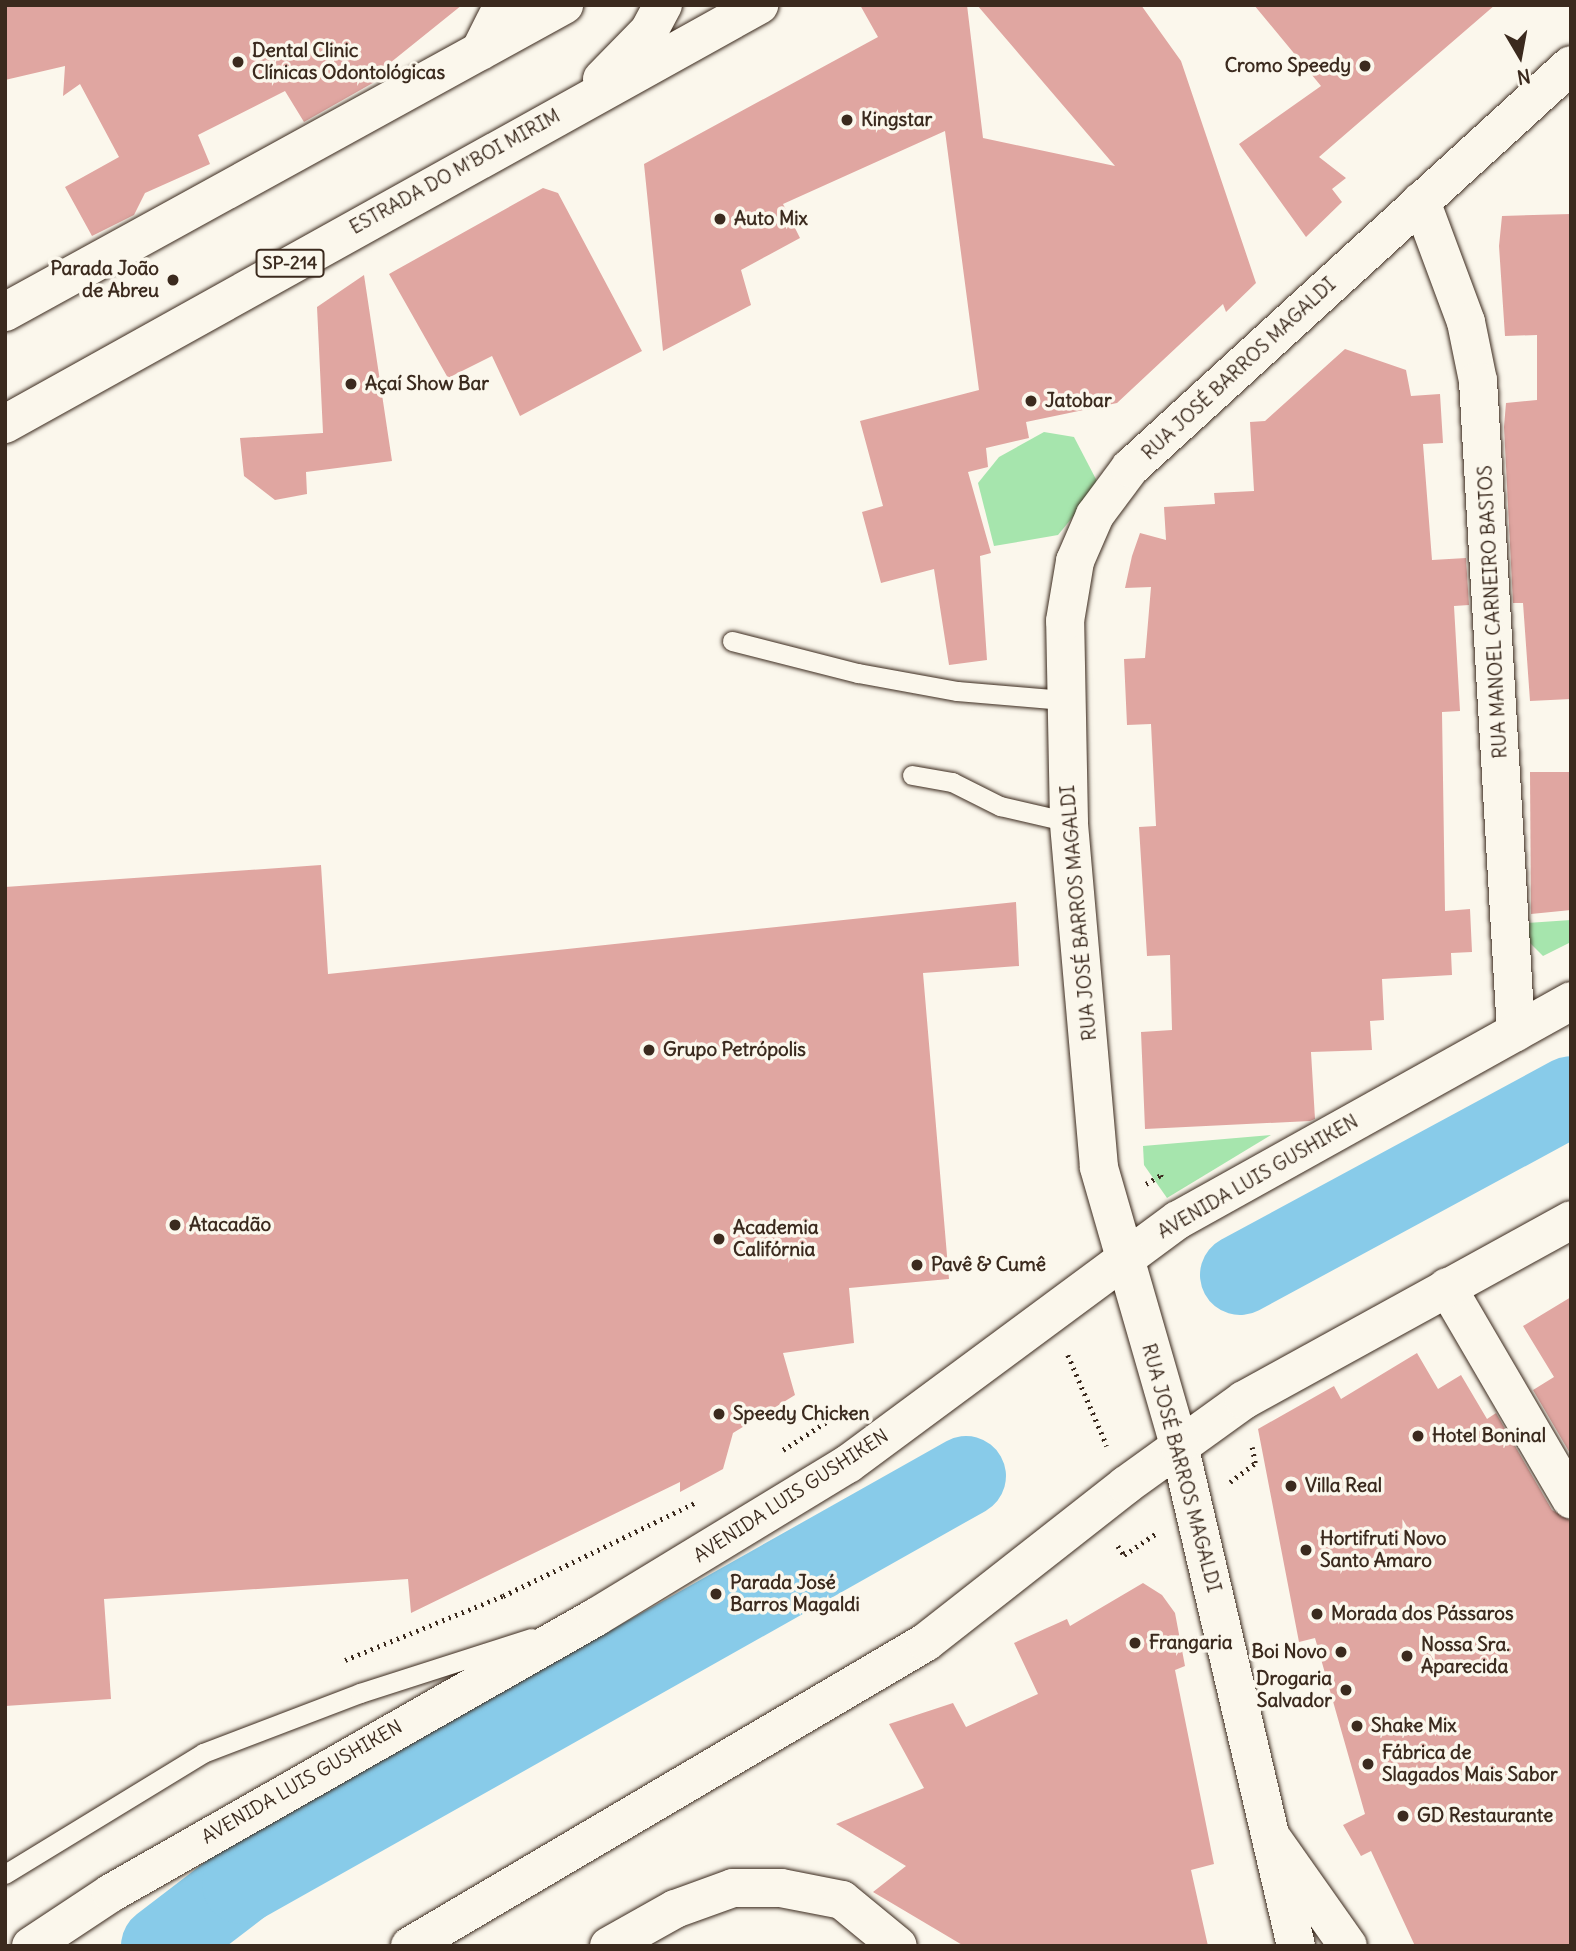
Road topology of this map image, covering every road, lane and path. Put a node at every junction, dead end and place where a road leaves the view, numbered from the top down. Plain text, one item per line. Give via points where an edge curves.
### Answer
1 (503, 5) edge
2 (564, 5) edge
3 (663, 5) edge
4 (759, 5) edge
5 (480, 51) junction
6 (1571, 65) edge
7 (576, 106) junction
8 (1421, 201) junction
9 (6, 311) edge
10 (5, 424) edge
11 (732, 641) dead end
12 (1064, 700) junction
13 (912, 775) dead end
14 (1069, 822) junction
15 (1571, 1001) edge
16 (1516, 1032) junction
17 (1571, 1220) edge
18 (1122, 1258) junction
19 (1447, 1287) junction
20 (1069, 1357) dead end
21 (838, 1415) dead end
22 (1105, 1442) dead end
23 (1179, 1445) junction
24 (779, 1452) dead end
25 (710, 1496) dead end
26 (1571, 1499) edge
27 (596, 1617) junction
28 (337, 1663) dead end
29 (1274, 1841) junction
30 (5, 1874) edge
31 (31, 1946) edge
32 (410, 1946) edge
33 (609, 1946) edge
34 (898, 1946) edge
35 (1296, 1946) edge
36 (1348, 1946) edge

1 - 5 main road
2 - 5 main road
3 - 7 main road via 649,31
4 - 7 main road, ESTRADA DO M'BOI MIRIM / SP-214
5 - 9 main road
6 - 8 main road, RUA JOSÉ BARROS MAGALDI
7 - 10 main road, ESTRADA DO M'BOI MIRIM / SP-214
8 - 12 main road, RUA JOSÉ BARROS MAGALDI via 1130,468 1095,515 1075,561 1065,621
8 - 16 main road, RUA MANOEL CARNEIRO BASTOS via 1466,322 1478,381
11 - 12 lane via 944,689
12 - 14 main road, RUA JOSÉ BARROS MAGALDI
13 - 14 lane via 952,782 1000,806
14 - 18 main road, RUA JOSÉ BARROS MAGALDI via 1100,1167
15 - 16 main road, AVENIDA LUIS GUSHIKEN
16 - 18 main road, AVENIDA LUIS GUSHIKEN via 1178,1220
17 - 19 main road
18 - 23 main road, RUA JOSÉ BARROS MAGALDI
18 - 27 main road, AVENIDA LUIS GUSHIKEN via 848,1464
19 - 23 main road via 1244,1400
19 - 26 main road
20 - 22 path
21 - 24 path
23 - 29 main road, RUA JOSÉ BARROS MAGALDI
23 - 32 main road via 926,1642
25 - 28 path via 503,1596
27 - 30 lane via 360,1693 203,1753
27 - 31 main road, AVENIDA LUIS GUSHIKEN via 331,1764
29 - 35 main road, RUA JOSÉ BARROS MAGALDI
29 - 36 main road
33 - 34 main road via 675,1909 733,1888 781,1888 842,1900

